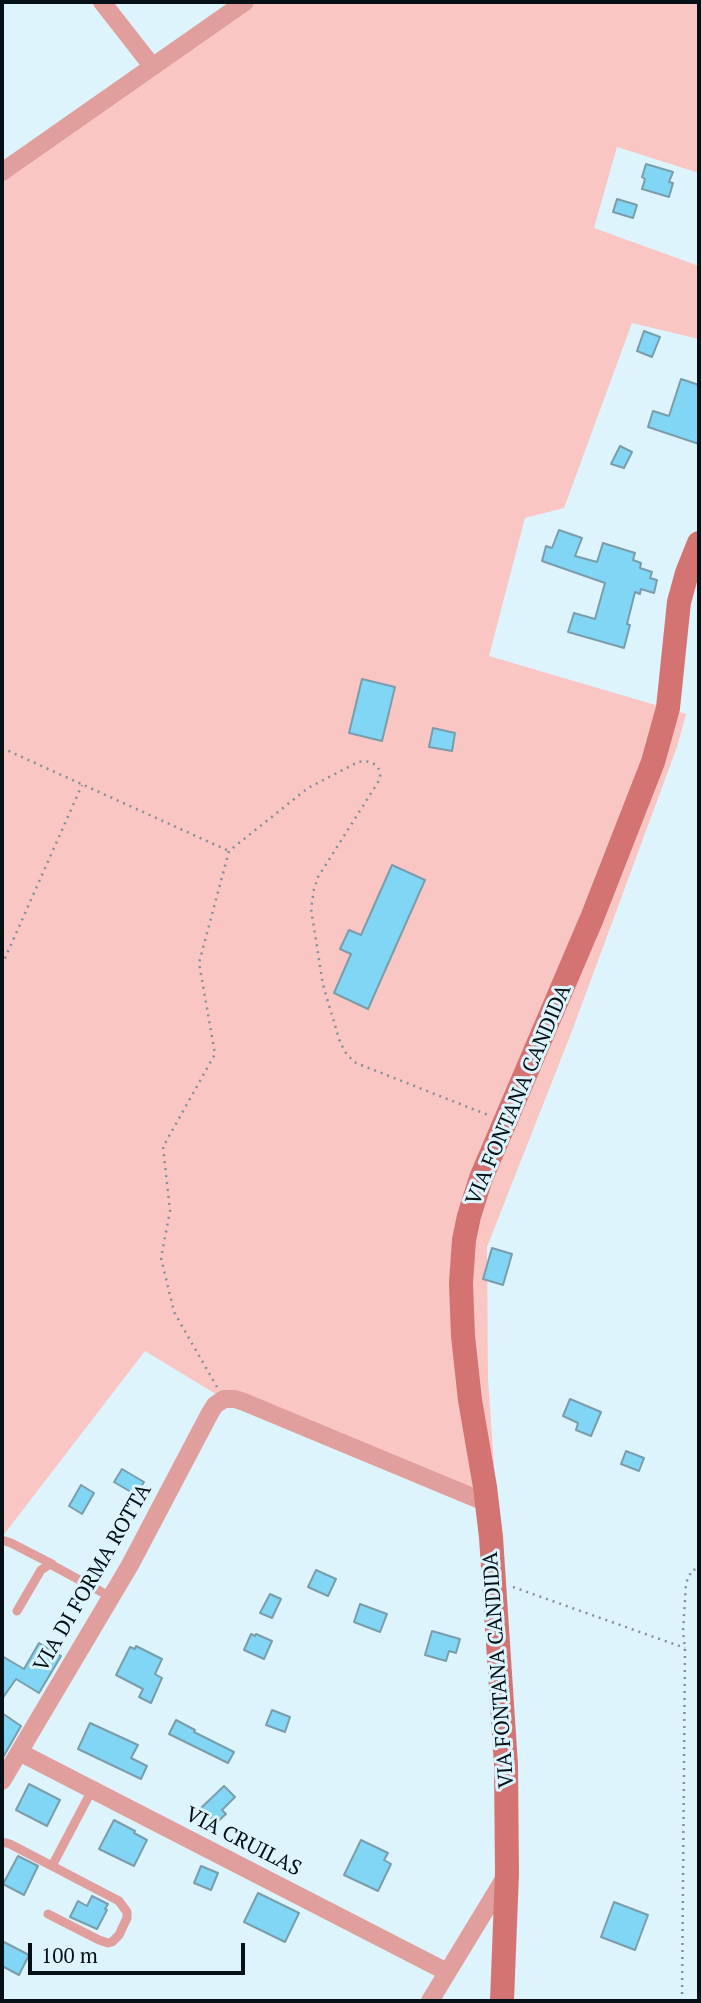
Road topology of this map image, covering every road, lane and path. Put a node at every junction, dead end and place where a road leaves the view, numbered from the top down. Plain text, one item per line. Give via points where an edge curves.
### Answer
1 (102, 2) edge
2 (245, 2) edge
3 (152, 66) junction
4 (2, 172) edge
5 (699, 543) edge
6 (2, 748) edge
7 (82, 785) junction
8 (229, 851) junction
9 (2, 965) edge
10 (505, 1122) junction
11 (224, 1399) junction
12 (487, 1503) junction
13 (2, 1540) edge
14 (53, 1565) junction
15 (699, 1569) edge
16 (494, 1584) junction
17 (111, 1597) junction
18 (17, 1611) dead end
19 (685, 1648) junction
20 (19, 1752) junction
21 (2, 1781) edge
22 (92, 1790) junction
23 (2, 1842) edge
24 (52, 1866) junction
25 (508, 1873) junction
26 (48, 1914) dead end
27 (447, 1972) junction
28 (430, 2001) edge
29 (502, 2001) edge
30 (682, 2001) edge

1 - 3 street
2 - 3 street
3 - 4 street
5 - 10 main road, VIA FONTANA CANDIDA via 679,602 668,708 653,762
6 - 7 path
7 - 8 path
7 - 9 path
8 - 10 path via 316,782 358,762 378,767 377,785 318,877 312,897 321,976 340,1042 356,1063
8 - 11 path via 199,963 215,1054 163,1147 170,1211 161,1258 174,1312
10 - 12 main road, VIA FONTANA CANDIDA via 471,1208 462,1261 466,1368
11 - 12 street via 244,1402
11 - 17 street, VIA DI FORMA ROTTA via 210,1413
12 - 16 main road, VIA FONTANA CANDIDA
13 - 14 lane
14 - 17 lane
14 - 18 lane via 41,1570
15 - 19 path via 692,1570 686,1583
16 - 19 path
16 - 25 main road, VIA FONTANA CANDIDA
17 - 20 street, VIA DI FORMA ROTTA
19 - 30 path
20 - 21 street, VIA DI FORMA ROTTA
20 - 22 street, VIA CRUILAS
22 - 24 lane
22 - 27 street, VIA CRUILAS
23 - 24 lane
24 - 26 lane via 119,1901 127,1918 116,1939 108,1943
25 - 27 street
25 - 29 main road, VIA FONTANA CANDIDA
27 - 28 street

